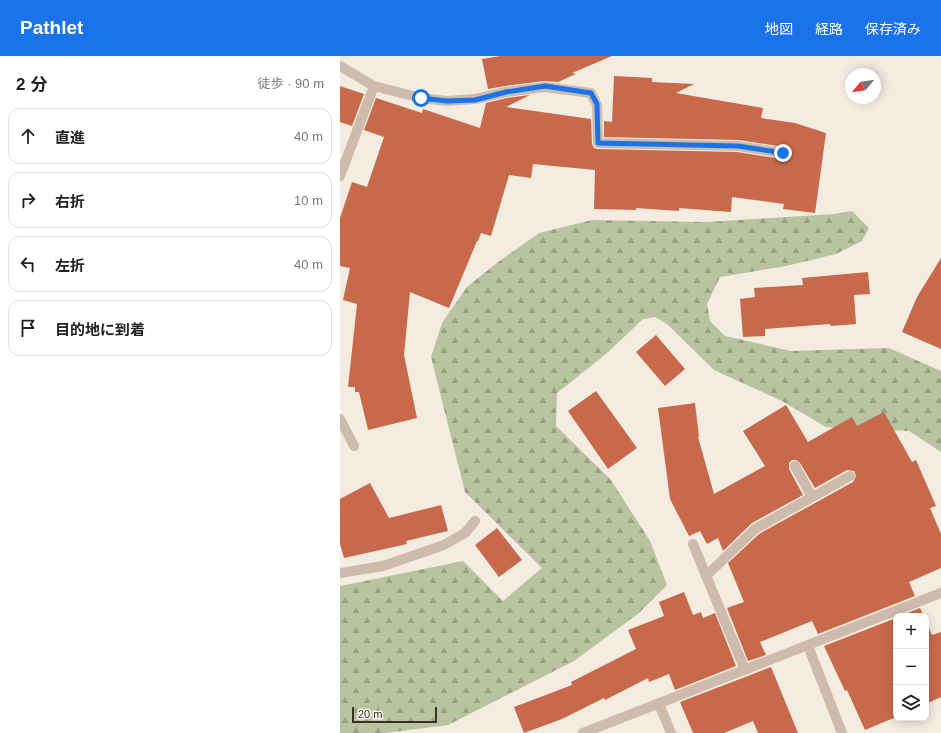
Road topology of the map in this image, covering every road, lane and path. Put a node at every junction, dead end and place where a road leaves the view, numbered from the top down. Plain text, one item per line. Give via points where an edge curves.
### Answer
1 (340, 66) edge
2 (374, 86) junction
3 (783, 153) dead end
4 (340, 176) edge
5 (340, 419) edge
6 (354, 446) dead end
7 (795, 466) dead end
8 (850, 476) dead end
9 (812, 497) junction
10 (475, 521) dead end
11 (693, 544) dead end
12 (340, 573) edge
13 (706, 576) junction
14 (941, 593) edge
15 (808, 646) junction
16 (745, 670) junction
17 (659, 704) junction
18 (583, 733) edge
19 (671, 733) edge
20 (842, 733) edge

1 - 2 street
2 - 3 street via 421,98 447,101 475,100 545,86 591,93 597,104 598,143 738,146
2 - 4 street
5 - 6 street
7 - 9 street
8 - 9 street
9 - 13 street via 755,529
10 - 12 street via 465,533 444,545 383,566
11 - 13 street
13 - 16 street
14 - 15 street
15 - 16 street
15 - 20 street
16 - 17 street
17 - 18 street
17 - 19 street

